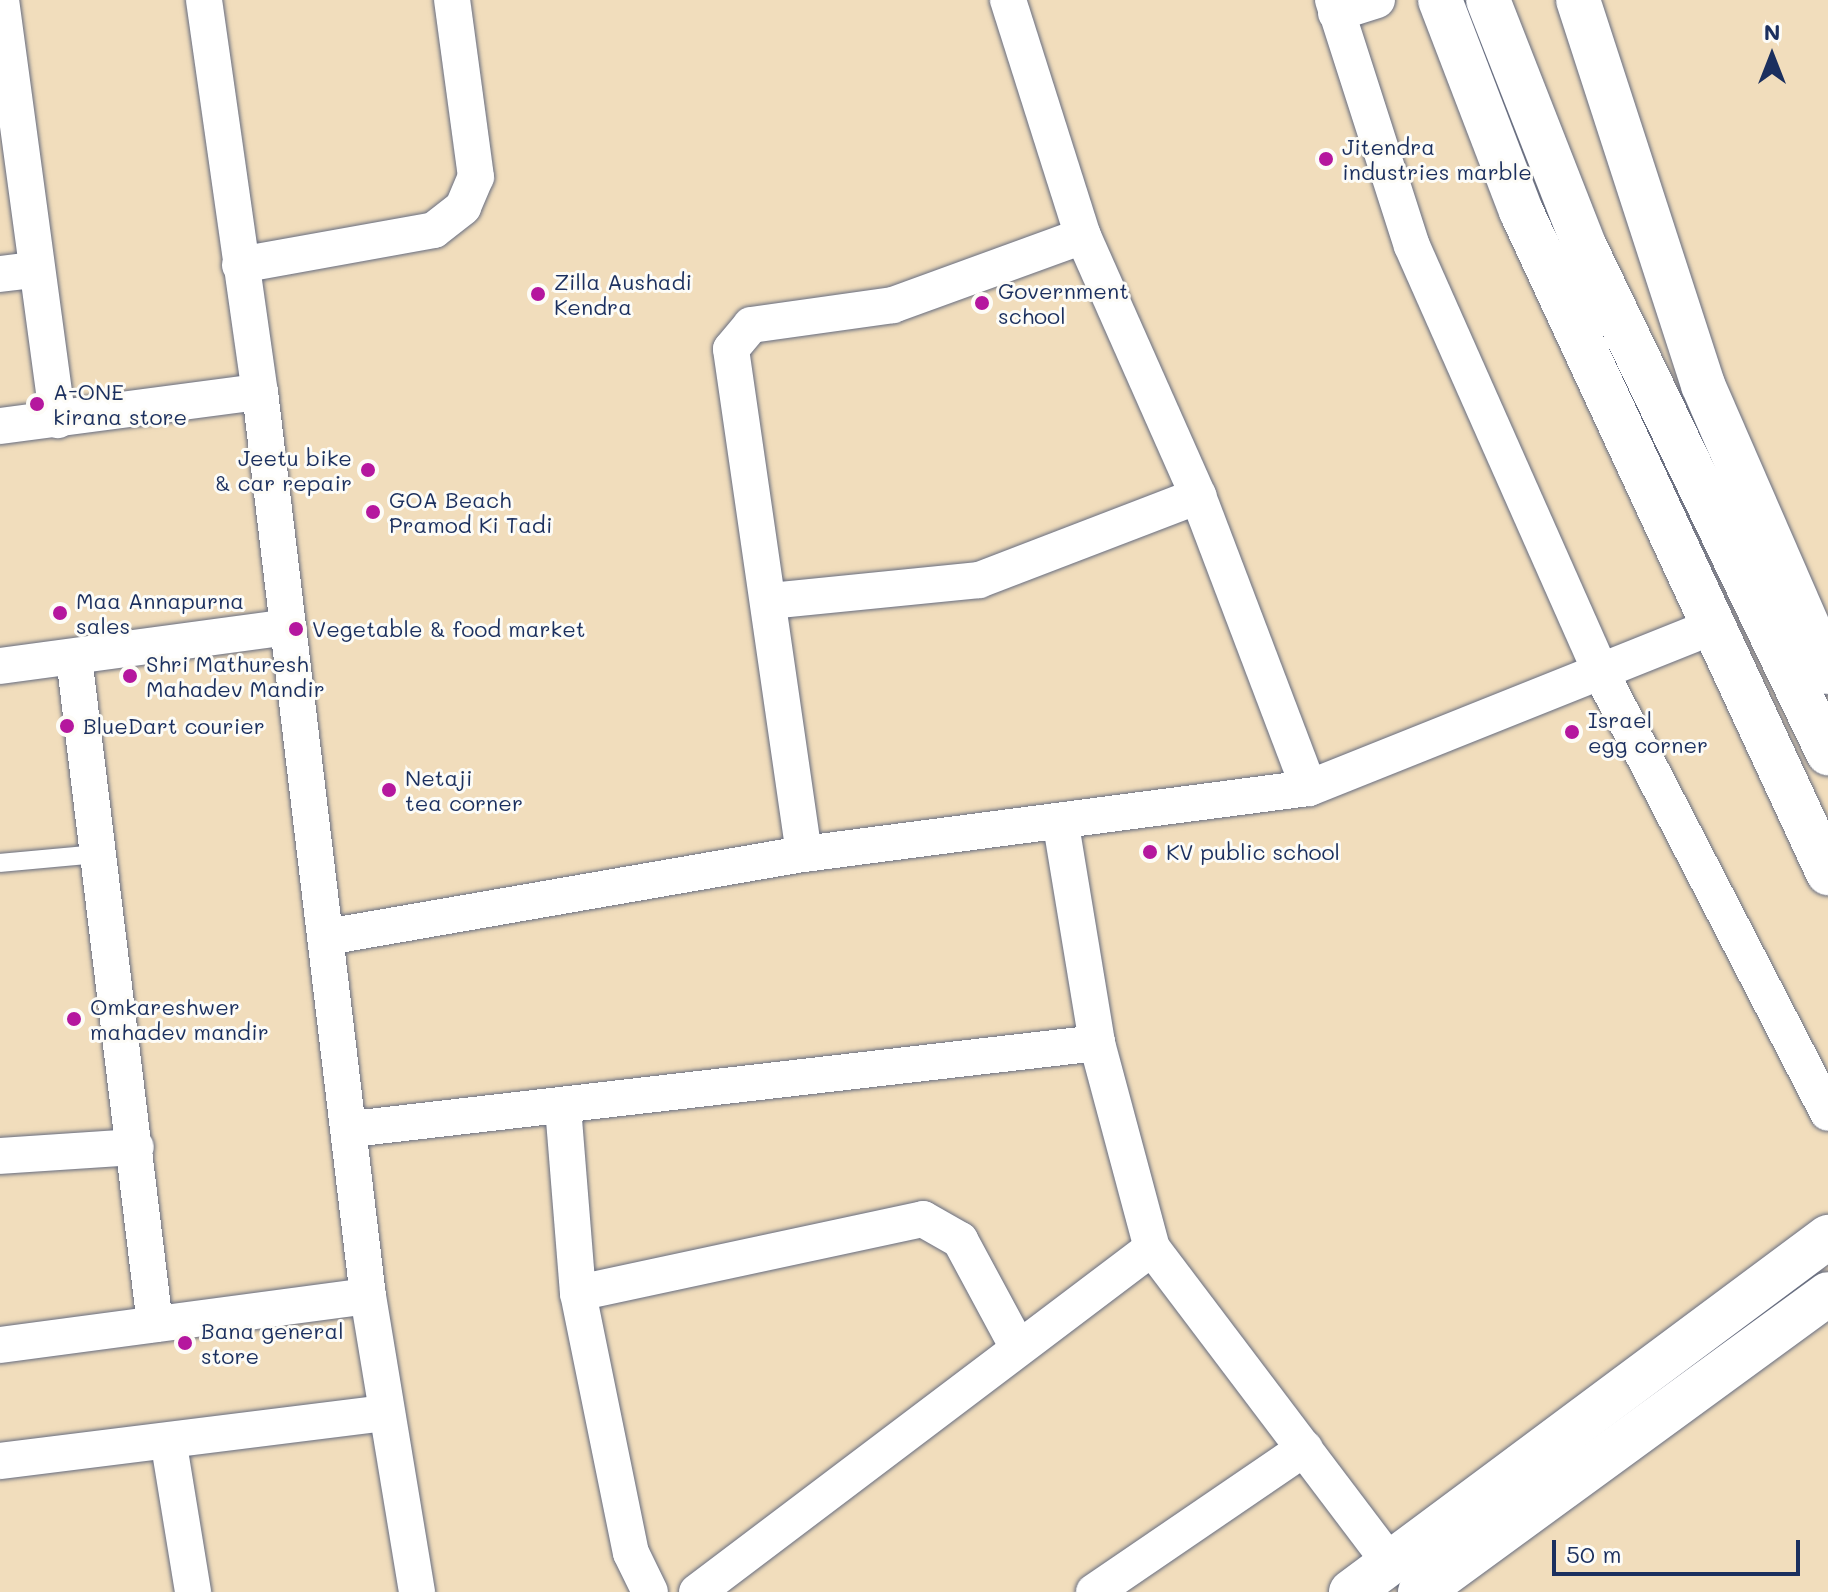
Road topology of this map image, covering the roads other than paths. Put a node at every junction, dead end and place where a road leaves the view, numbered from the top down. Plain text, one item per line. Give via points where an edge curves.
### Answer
1 (1, 0) edge
2 (204, 0) edge
3 (452, 0) edge
4 (1008, 0) edge
5 (1377, 0) edge
6 (1440, 0) edge
7 (1488, 0) edge
8 (1578, 0) edge
9 (1335, 7) edge
10 (7, 111) edge
11 (1083, 236) junction
12 (240, 265) junction
13 (16, 272) edge
14 (260, 392) junction
15 (58, 420) junction
16 (0, 426) edge
17 (1198, 496) junction
18 (769, 601) junction
19 (287, 627) junction
20 (1711, 627) junction
21 (74, 657) junction
22 (0, 666) edge
23 (1600, 671) junction
24 (1828, 672) edge
25 (1828, 753) edge
26 (1309, 788) junction
27 (1061, 825) junction
28 (97, 854) junction
29 (804, 854) junction
30 (0, 863) edge
31 (1828, 873) edge
32 (327, 937) junction
33 (1097, 1043) junction
34 (563, 1107) junction
35 (1828, 1113) edge
36 (352, 1129) junction
37 (136, 1147) junction
38 (0, 1156) edge
39 (1828, 1237) edge
40 (1152, 1248) junction
41 (578, 1293) junction
42 (1828, 1294) edge
43 (368, 1296) junction
44 (155, 1324) junction
45 (0, 1345) edge
46 (1017, 1346) junction
47 (384, 1413) junction
48 (169, 1445) junction
49 (1305, 1448) junction
50 (0, 1461) edge
51 (1405, 1578) edge
52 (193, 1592) edge
53 (417, 1592) edge
54 (650, 1592) edge
55 (697, 1592) edge
56 (1094, 1592) edge
57 (1351, 1592) edge

1 - 10 street
2 - 12 street
3 - 12 street via 476,177 463,207 434,230
4 - 11 street
5 - 9 street
6 - 20 street via 1521,211
7 - 25 street via 1584,245
8 - 24 street via 1703,385
9 - 23 street via 1412,246
10 - 13 street
11 - 17 street
11 - 18 street via 893,305 751,325 738,336 731,349
12 - 14 street
13 - 15 street
14 - 15 street
14 - 19 street
15 - 16 street
17 - 18 street via 979,580
17 - 26 street
18 - 29 street
19 - 21 street
19 - 32 street
20 - 23 street
20 - 31 street
21 - 22 street
21 - 28 street
23 - 26 street
23 - 35 street
26 - 27 street
27 - 29 street
27 - 33 street
28 - 30 lane
28 - 37 street
29 - 32 street
32 - 36 street
33 - 34 street
33 - 40 street
34 - 36 street
34 - 41 street
36 - 43 street
37 - 38 street
37 - 44 street
39 - 51 street
40 - 46 street
40 - 49 street
41 - 46 street via 923,1219 960,1240
41 - 54 street via 631,1553
42 - 51 street
43 - 44 street
43 - 47 street
44 - 45 street
46 - 55 street
47 - 48 street
47 - 53 street
48 - 50 street
48 - 52 street
49 - 51 street
49 - 56 street
51 - 57 street

